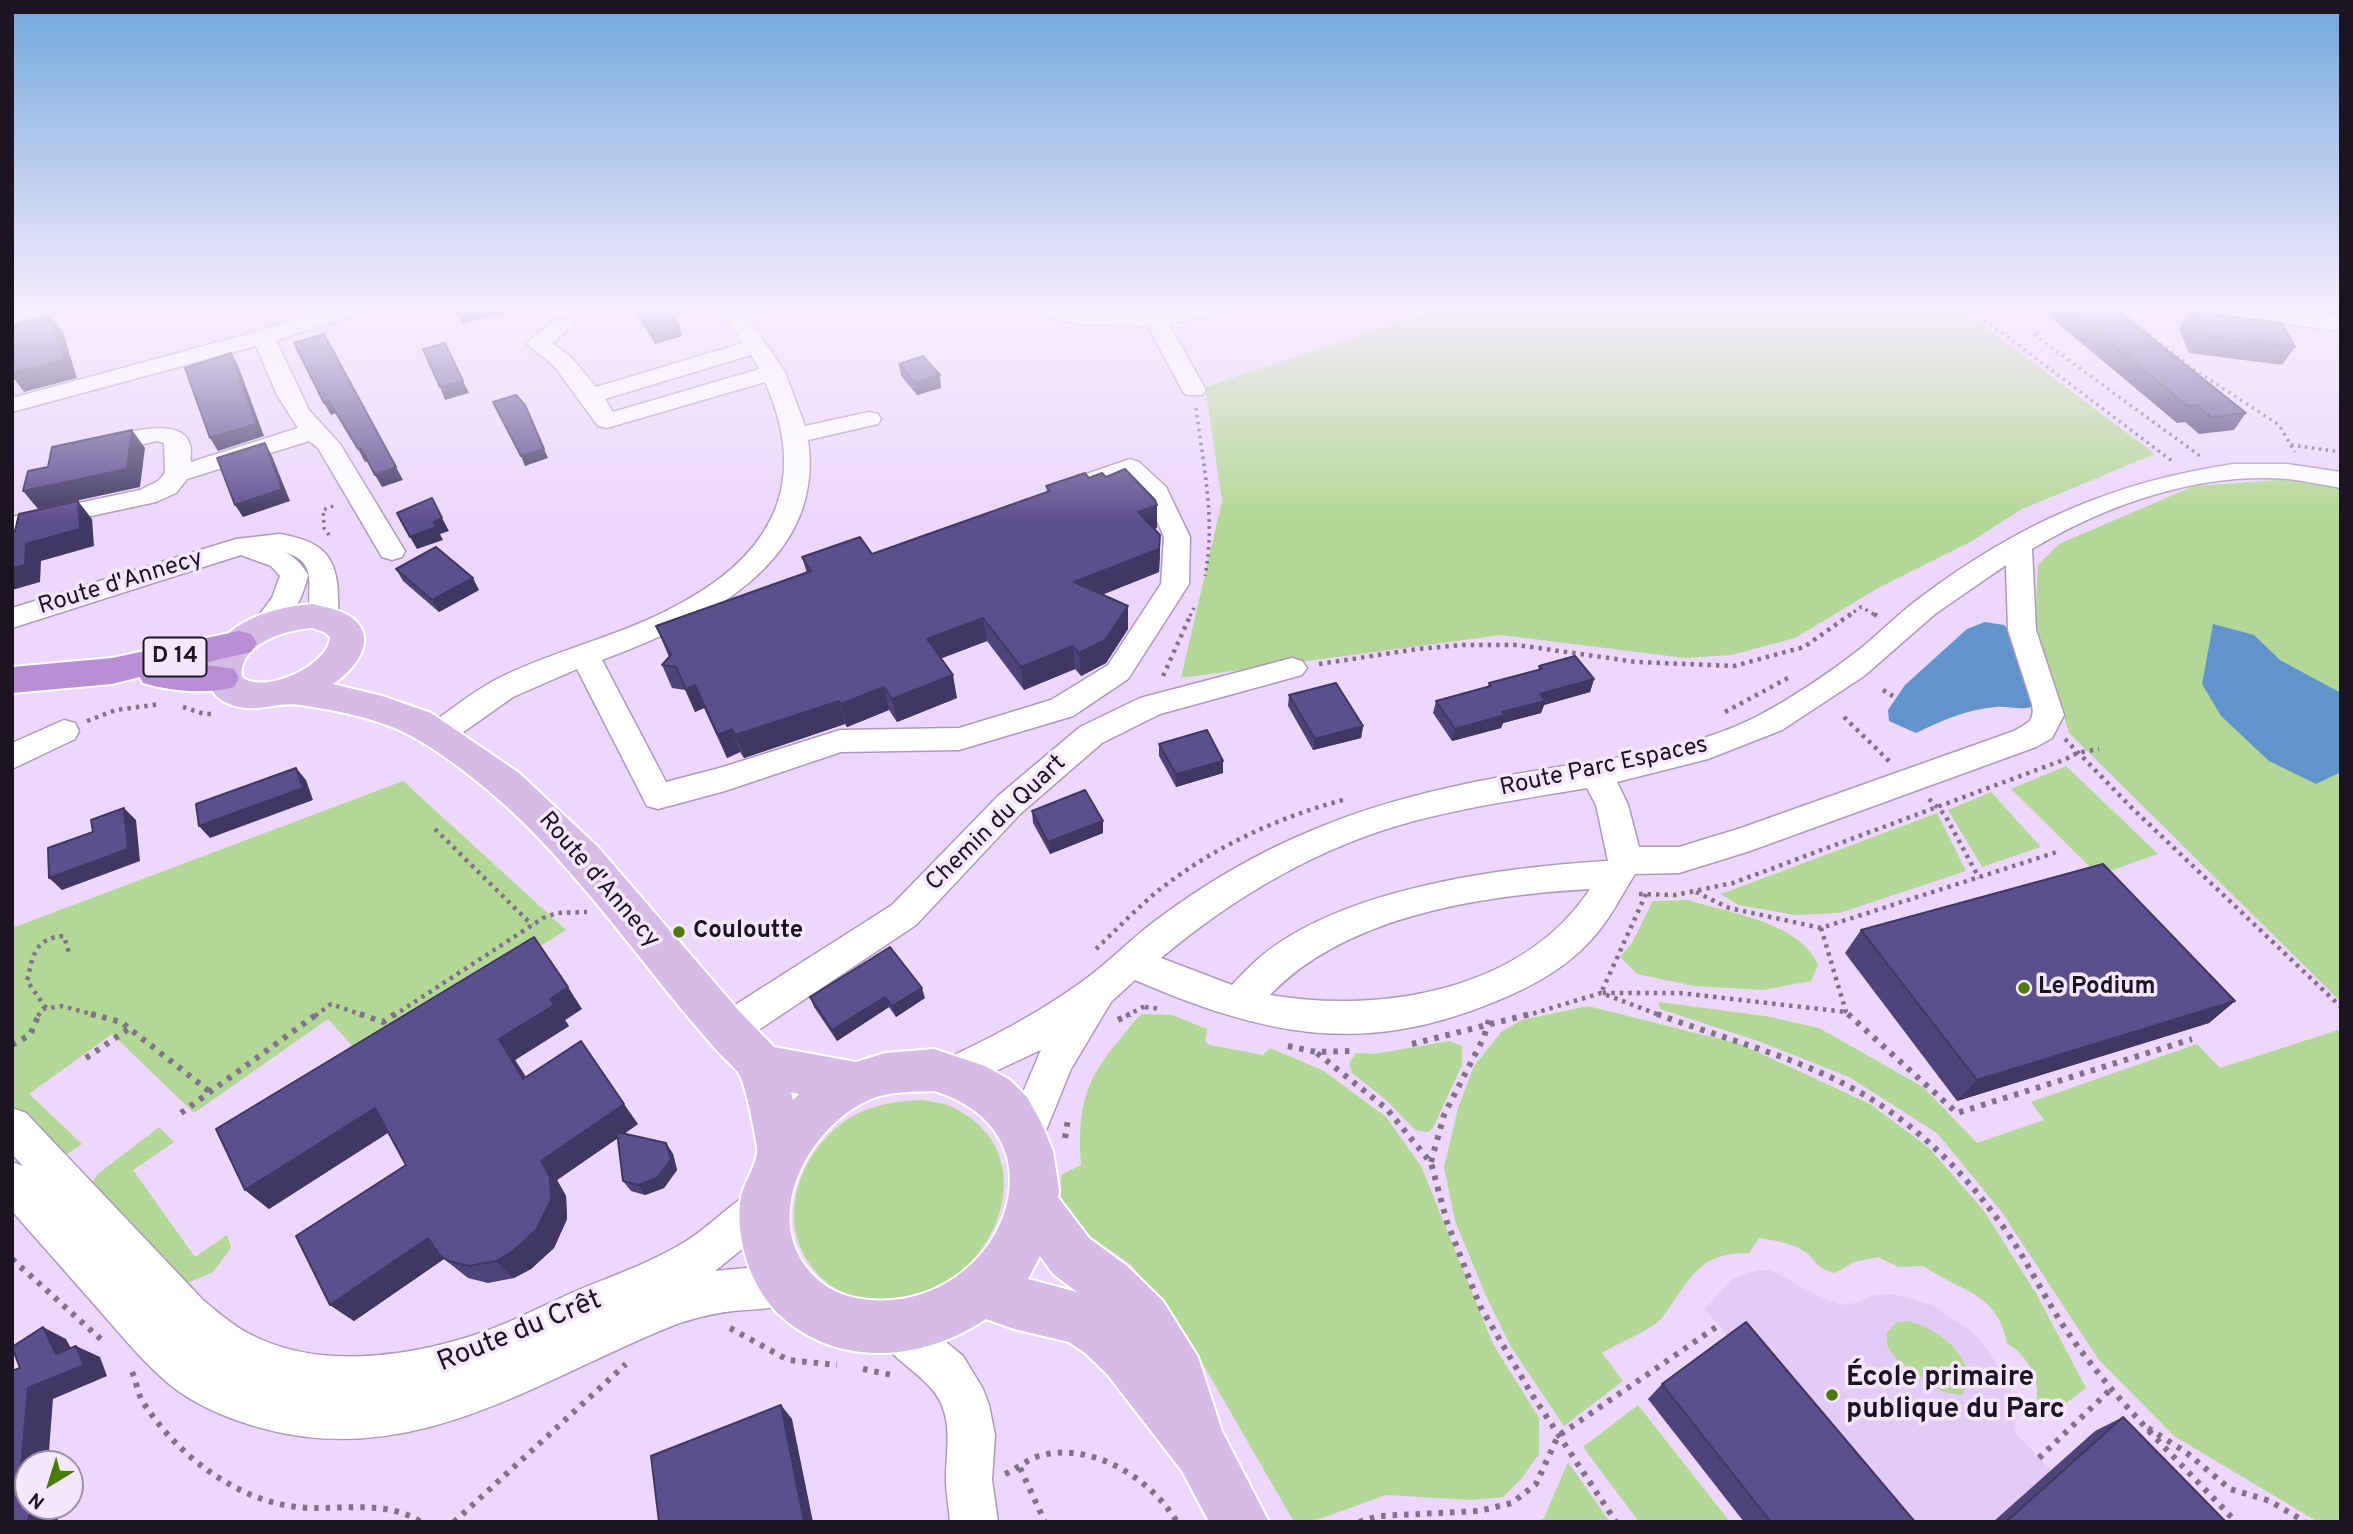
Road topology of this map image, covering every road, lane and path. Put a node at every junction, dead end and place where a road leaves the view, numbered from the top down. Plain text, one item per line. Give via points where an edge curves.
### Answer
1 (109, 379) edge
2 (281, 379) edge
3 (577, 379) edge
4 (647, 379) edge
5 (652, 379) edge
6 (751, 379) edge
7 (776, 379) edge
8 (1188, 379) edge
9 (2062, 379) edge
10 (2094, 379) edge
11 (2208, 379) edge
12 (1194, 390) dead end
13 (591, 396) junction
14 (12, 405) edge
15 (655, 407) junction
16 (869, 419) dead end
17 (312, 432) junction
18 (795, 436) junction
19 (2291, 445) junction
20 (89, 450) edge
21 (2341, 452) edge
22 (2284, 455) dead end
23 (2201, 457) junction
24 (2210, 457) dead end
25 (2192, 458) dead end
26 (2182, 460) dead end
27 (2172, 462) junction
28 (2160, 466) dead end
29 (178, 474) junction
30 (2341, 480) edge
31 (1072, 488) edge
32 (359, 497) junction
33 (12, 525) edge
34 (330, 538) dead end
35 (2018, 547) junction
36 (230, 551) junction
37 (392, 551) dead end
38 (324, 602) junction
39 (12, 618) edge
40 (1871, 625) dead end
41 (251, 635) junction
42 (585, 656) junction
43 (340, 661) junction
44 (1292, 668) joint
45 (112, 671) junction
46 (1791, 677) dead end
47 (221, 678) junction
48 (12, 680) edge
49 (1883, 690) dead end
50 (292, 691) junction
51 (1893, 696) dead end
52 (254, 697) junction
53 (169, 705) dead end
54 (178, 706) dead end
55 (1844, 717) dead end
56 (1714, 718) dead end
57 (2048, 720) junction
58 (425, 728) junction
59 (64, 731) joint
60 (2099, 749) dead end
61 (12, 757) edge
62 (1898, 770) dead end
63 (1596, 773) junction
64 (1924, 794) dead end
65 (1345, 800) dead end
66 (1938, 808) junction
67 (435, 829) dead end
68 (2060, 851) dead end
69 (1979, 877) junction
70 (1625, 878) junction
71 (1695, 892) junction
72 (1645, 895) junction
73 (622, 905) junction
74 (532, 925) junction
75 (1821, 928) junction
76 (71, 956) dead end
77 (1088, 956) dead end
78 (1130, 961) junction
79 (1098, 991) junction
80 (1239, 1002) junction
81 (2341, 1007) edge
82 (46, 1008) junction
83 (1846, 1012) junction
84 (1490, 1026) dead end
85 (130, 1028) junction
86 (726, 1031) junction
87 (2192, 1039) edge
88 (12, 1045) edge
89 (1758, 1048) dead end
90 (1316, 1052) dead end
91 (86, 1058) dead end
92 (761, 1066) junction
93 (950, 1075) junction
94 (856, 1083) junction
95 (209, 1091) junction
96 (181, 1113) dead end
97 (12, 1126) edge
98 (1024, 1137) junction
99 (782, 1151) junction
100 (1431, 1163) junction
101 (12, 1181) edge
102 (765, 1205) junction
103 (1033, 1205) junction
104 (786, 1285) junction
105 (982, 1291) junction
106 (1719, 1325) dead end
107 (722, 1328) dead end
108 (897, 1329) junction
109 (635, 1359) dead end
110 (902, 1381) dead end
111 (2111, 1389) junction
112 (2142, 1425) junction
113 (1558, 1436) junction
114 (1202, 1451) junction
115 (2039, 1458) dead end
116 (1020, 1468) junction
117 (972, 1501) edge
118 (454, 1522) edge
119 (1045, 1522) edge
120 (1177, 1522) edge
121 (1240, 1522) edge
122 (1359, 1522) edge
123 (1616, 1522) edge
124 (2235, 1522) edge
125 (2305, 1522) edge

1 - 14 street
2 - 17 street
3 - 13 street
4 - 13 street
5 - 15 street via 647,393 659,390
6 - 15 street
7 - 18 street
8 - 12 street
9 - 27 path
10 - 23 path
11 - 19 path via 2279,425
13 - 15 street via 607,421
16 - 18 street
17 - 29 street
17 - 32 street via 328,444
18 - 42 street via 796,491 788,515 747,568 659,627
19 - 21 path
19 - 22 path via 2296,456
20 - 29 street via 166,435 178,444
23 - 24 path
23 - 25 path
26 - 27 path
27 - 28 path
29 - 33 street via 167,487 148,496
30 - 35 street, Route Parc Espaces via 2277,470 2195,477 2122,496 2069,518
31 - 42 street via 1130,467 1157,494 1177,537 1175,584 1118,672 1062,708 959,739 840,741 657,797
32 - 34 path via 323,510
32 - 37 street
35 - 57 street via 2018,603
35 - 63 street, Route Parc Espaces via 1933,601 1862,663 1769,724 1692,752
36 - 38 street, Route d'Annecy via 271,541 299,547 323,572
36 - 39 street, Route d'Annecy
36 - 41 street, Route d'Annecy via 270,556 295,575 287,598
38 - 41 main road
38 - 43 main road, Route d'Annecy via 348,635
40 - 44 path via 1881,618 1861,607 1804,647 1734,666 1637,662 1517,645 1463,645
41 - 45 highway, D 14
41 - 47 main road, Route d'Annecy via 227,655
42 - 58 street via 512,684
43 - 50 main road, Route d'Annecy
43 - 58 main road, Route d'Annecy
44 - 86 street, Chemin du Quart via 1151,706 1091,735 1009,805 904,915
45 - 47 highway, D 14
45 - 48 highway, D 14
46 - 56 path
47 - 52 main road via 227,688
49 - 51 path
50 - 52 main road, Route d'Annecy
50 - 58 main road, Route d'Annecy via 368,705
52 - 54 path via 214,715
53 - 59 path via 116,710
55 - 62 path
57 - 70 street via 2025,739
57 - 81 path
58 - 73 main road, Route d'Annecy via 483,765 526,800 574,847
59 - 61 street
60 - 66 path, bridge via 2077,753
63 - 70 street via 1612,805
63 - 78 street, Route Parc Espaces via 1413,809 1346,828 1235,884
64 - 66 path
65 - 77 path via 1283,818 1212,855 1157,892
66 - 69 path
66 - 71 path via 1733,883
67 - 74 path
68 - 69 path
69 - 75 path
70 - 72 path
70 - 72 path
70 - 80 street via 1518,881 1398,906 1299,950 1253,983
70 - 80 street via 1572,938 1491,990 1391,1013 1337,1016 1295,1014
71 - 72 path
71 - 75 path via 1729,908
72 - 83 path via 1601,993 1680,993
73 - 74 path via 556,913
73 - 86 main road, Route d'Annecy
74 - 95 path via 383,1023 331,1004
75 - 83 path
76 - 82 path via 64,936 51,937 34,950 27,981
78 - 79 street, Route Parc Espaces
78 - 80 street
79 - 93 street, Route Parc Espaces via 1027,1040
79 - 98 street, Route Parc Espaces via 1055,1061
82 - 85 path via 62,1006 114,1019
82 - 88 path via 30,1035
83 - 87 path via 1957,1113
84 - 100 path via 1441,1121
85 - 91 path
85 - 95 path
86 - 92 main road, Route d'Annecy
89 - 111 path via 1879,1104 1946,1156 2004,1229 2070,1336
90 - 100 path via 1387,1109
92 - 94 main road
92 - 99 main road
93 - 94 main road via 934,1070 895,1072
93 - 98 main road via 970,1081 1000,1101
94 - 99 main road via 827,1100
95 - 96 path
97 - 102 street, Route du Crêt via 188,1315 213,1336 268,1365 336,1377 428,1370 522,1338 696,1259
98 - 103 main road via 1034,1166
99 - 102 main road via 770,1177
100 - 113 path via 1447,1222 1480,1306
101 - 104 street, Route du Crêt via 184,1368 215,1389 292,1413 383,1414 432,1405 480,1390 682,1300
102 - 104 main road via 768,1247
103 - 105 main road via 1006,1266
103 - 114 main road via 1071,1256 1130,1303 1159,1340 1179,1376
104 - 108 main road via 815,1312 854,1327
105 - 108 main road via 928,1323
105 - 114 main road via 1083,1320 1104,1334
106 - 113 path
107 - 110 path via 742,1332 788,1360 888,1373
108 - 117 street via 947,1372 967,1405
109 - 118 path
111 - 112 path
111 - 115 path
112 - 124 path
112 - 125 path via 2187,1453 2230,1489 2270,1501
113 - 122 path via 1536,1484 1512,1503 1479,1511 1379,1516
113 - 123 path
114 - 121 main road
116 - 117 path
116 - 119 path
116 - 120 path via 1037,1456 1060,1453 1119,1469 1142,1481 1165,1502

